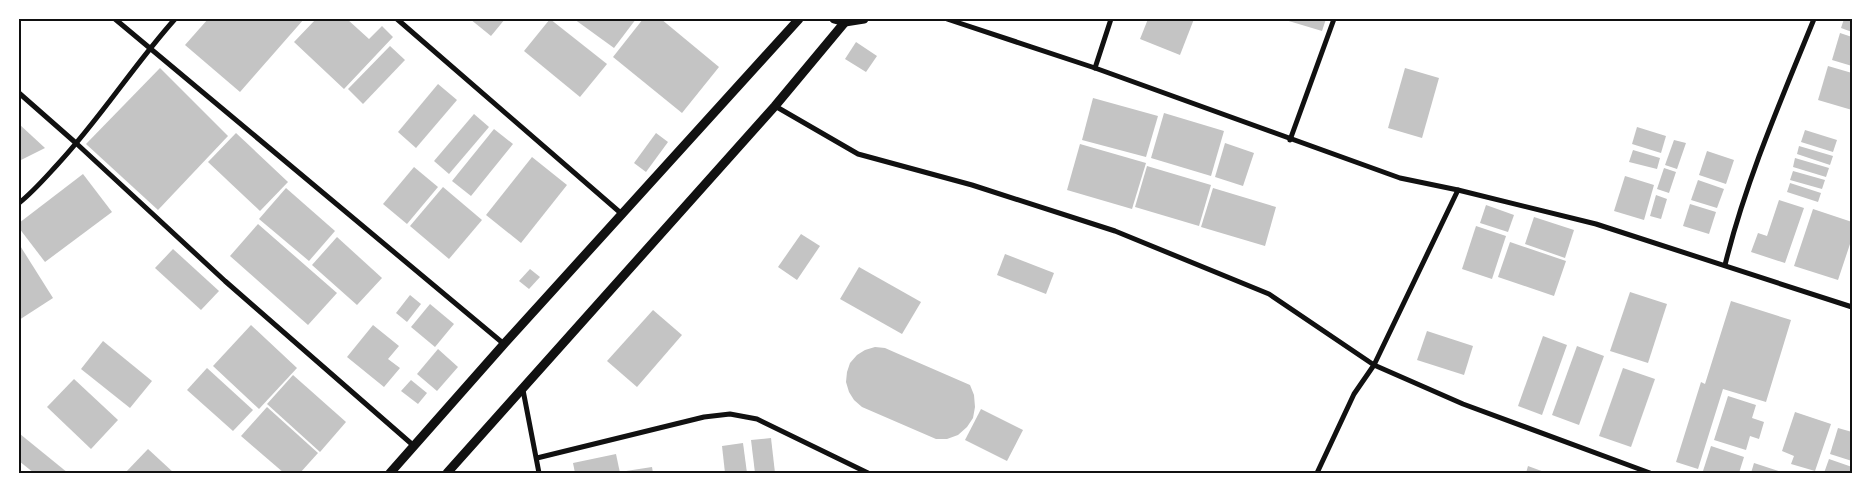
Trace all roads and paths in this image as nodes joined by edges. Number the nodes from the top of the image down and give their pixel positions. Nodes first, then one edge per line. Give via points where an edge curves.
1 (115, 19) edge
2 (175, 19) edge
3 (397, 19) edge
4 (799, 19) edge
5 (834, 19) edge
6 (864, 19) edge
7 (947, 19) edge
8 (1110, 19) edge
9 (1334, 19) edge
10 (1814, 19) edge
11 (845, 22) junction
12 (150, 47) junction
13 (1095, 68) junction
14 (19, 94) edge
15 (774, 106) junction
16 (1290, 140) junction
17 (77, 144) junction
18 (1458, 190) junction
19 (19, 202) edge
20 (623, 214) junction
21 (1725, 265) junction
22 (1852, 307) edge
23 (504, 344) junction
24 (1374, 365) junction
25 (523, 390) junction
26 (414, 446) junction
27 (537, 458) junction
28 (390, 473) edge
29 (448, 473) edge
30 (539, 473) edge
31 (868, 473) edge
32 (1317, 473) edge
33 (1650, 473) edge

1 - 12 street
2 - 12 street
3 - 20 street
4 - 20 street
5 - 11 street
6 - 11 street
7 - 13 street
8 - 13 street
9 - 16 street
10 - 21 street via 1737,219
11 - 15 street
12 - 17 street
12 - 23 street
13 - 16 street
14 - 17 street
15 - 24 street via 858,154 1115,231 1269,294
15 - 25 street
16 - 18 street via 1400,178
17 - 19 street
17 - 26 street via 225,281
18 - 21 street via 1596,224
18 - 24 street
20 - 23 street
21 - 22 street
23 - 26 street
24 - 32 street via 1354,394
24 - 33 street via 1463,404
25 - 27 street
25 - 29 street
26 - 28 street
27 - 30 street
27 - 31 street via 704,417 730,414 757,420

